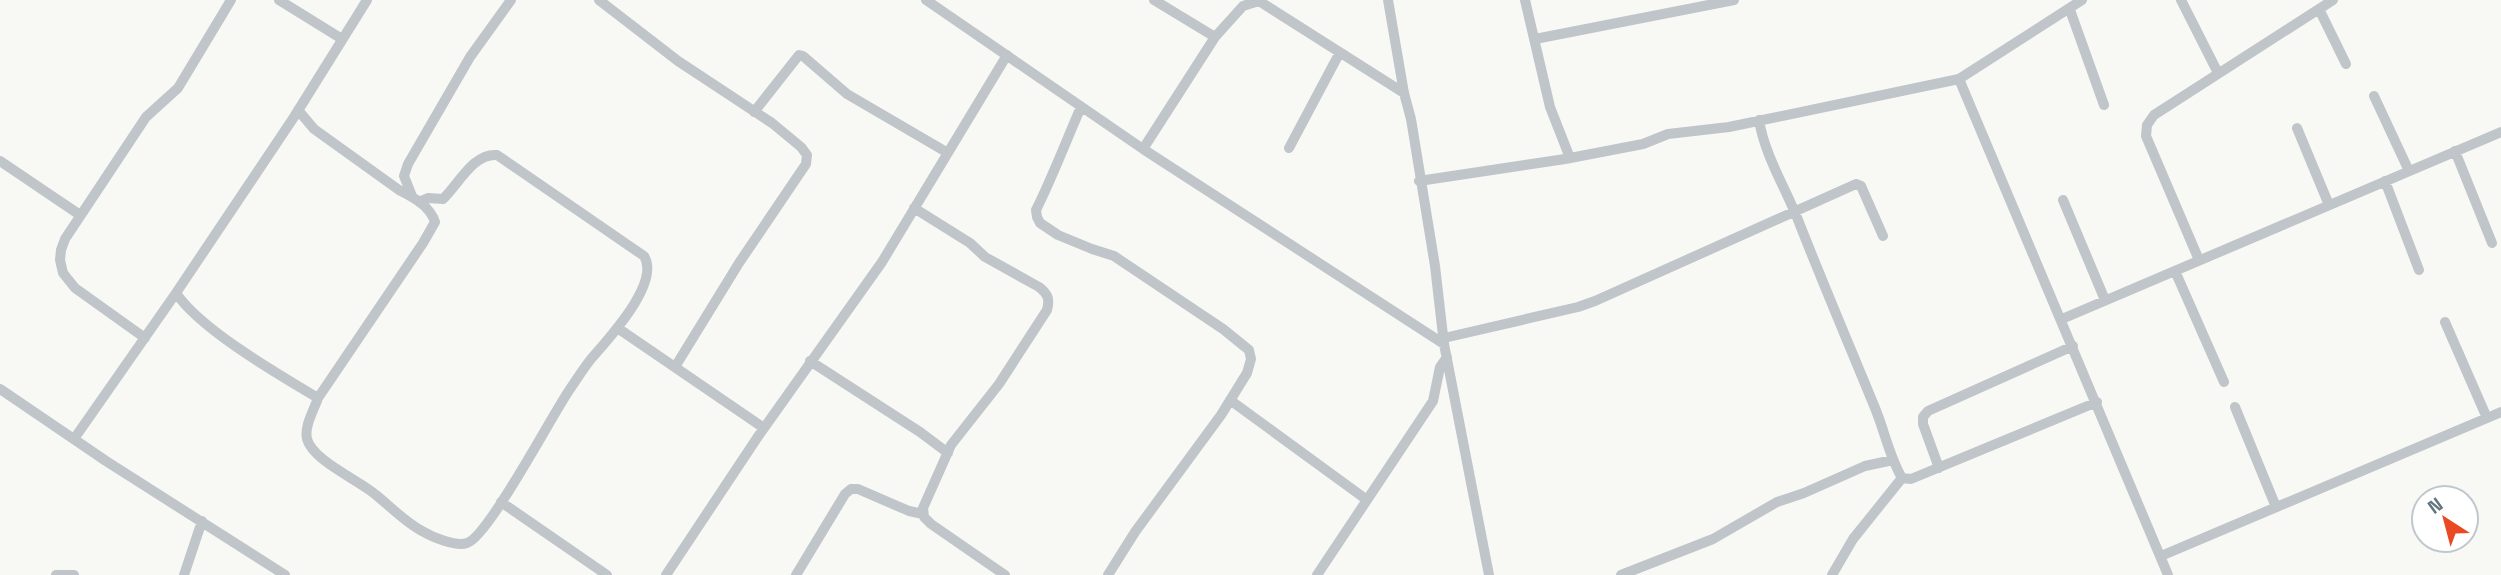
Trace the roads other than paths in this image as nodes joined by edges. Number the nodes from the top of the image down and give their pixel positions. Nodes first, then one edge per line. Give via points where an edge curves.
1 (231, 0) edge
2 (279, 0) edge
3 (367, 0) edge
4 (512, 0) edge
5 (599, 0) edge
6 (926, 0) edge
7 (1154, 0) edge
8 (1388, 0) edge
9 (1525, 0) edge
10 (1734, 0) edge
11 (2082, 0) edge
12 (2180, 0) edge
13 (2333, 0) edge
14 (1259, 1) edge
15 (2319, 9) junction
16 (2070, 10) junction
17 (1214, 37) junction
18 (342, 39) junction
19 (1535, 39) junction
20 (1339, 54) junction
21 (1007, 55) junction
22 (2346, 64) dead end
23 (2218, 73) junction
24 (1959, 79) junction
25 (1404, 93) junction
26 (2374, 96) dead end
27 (2104, 105) dead end
28 (1081, 107) junction
29 (298, 110) junction
30 (754, 111) junction
31 (1759, 120) junction
32 (2297, 128) dead end
33 (2501, 132) edge
34 (1289, 148) dead end
35 (1143, 149) junction
36 (2455, 151) junction
37 (947, 153) junction
38 (1570, 158) junction
39 (0, 161) edge
40 (2409, 170) junction
41 (1419, 181) junction
42 (2385, 181) junction
43 (415, 199) junction
44 (2063, 200) dead end
45 (2329, 205) junction
46 (914, 208) junction
47 (1795, 211) junction
48 (80, 215) junction
49 (1883, 236) dead end
50 (2492, 243) dead end
51 (2199, 260) junction
52 (2419, 270) dead end
53 (2175, 271) junction
54 (176, 293) junction
55 (2105, 300) junction
56 (2062, 319) junction
57 (2445, 321) dead end
58 (619, 329) junction
59 (145, 338) junction
60 (1444, 341) junction
61 (2073, 346) junction
62 (1447, 356) junction
63 (810, 361) junction
64 (675, 367) junction
65 (2224, 382) dead end
66 (0, 389) edge
67 (318, 398) junction
68 (1230, 400) junction
69 (2097, 402) junction
70 (2235, 407) dead end
71 (2501, 412) edge
72 (2487, 418) junction
73 (764, 428) junction
74 (74, 439) junction
75 (948, 453) junction
76 (1893, 460) junction
77 (1939, 468) junction
78 (1902, 478) junction
79 (1367, 500) junction
80 (501, 502) junction
81 (2276, 508) junction
82 (923, 514) junction
83 (202, 522) junction
84 (2161, 556) junction
85 (1488, 570) edge
86 (56, 575) edge
87 (74, 575) edge
88 (184, 575) edge
89 (285, 575) edge
90 (607, 575) edge
91 (666, 575) edge
92 (796, 575) edge
93 (1005, 575) edge
94 (1108, 575) edge
95 (1317, 575) edge
96 (1476, 575) edge
97 (1621, 575) edge
98 (1832, 575) edge
99 (2168, 575) edge

1 - 48 street via 178,88 146,117
2 - 18 street
3 - 18 street
4 - 43 street via 470,57 408,164 404,176
5 - 30 street via 678,61
6 - 21 street
7 - 17 street
8 - 25 street
9 - 19 street
10 - 19 street
11 - 16 street
12 - 23 street
13 - 15 street
14 - 17 street via 1243,6
14 - 20 street
15 - 22 street
15 - 23 street
16 - 24 street
16 - 27 street
17 - 35 street
18 - 29 street
19 - 38 street via 1550,107
20 - 25 street
20 - 34 street
21 - 28 street
21 - 37 street
23 - 51 street via 2154,114 2147,125 2146,136
24 - 31 street
24 - 56 street
25 - 41 street
26 - 40 street
28 - 35 street
28 - 68 street via 1036,210 1037,217 1071,241 1115,256 1248,350 1247,373
29 - 43 street via 314,130
29 - 54 street
30 - 37 street via 799,55 847,94
30 - 64 street via 801,147 806,164
31 - 38 street via 1668,134 1643,144
31 - 47 street
32 - 45 street
33 - 36 street
35 - 60 street
36 - 40 street
36 - 50 street
37 - 46 street
38 - 41 street
39 - 48 street
40 - 42 street
41 - 60 street
42 - 45 street
42 - 52 street
43 - 58 street via 443,198 482,157 497,156 510,163 644,256 648,271
43 - 67 street via 435,222
44 - 55 street
45 - 51 street
46 - 63 street via 868,283
46 - 75 street via 1039,287 1049,301 1006,375
47 - 49 street via 1856,184 1861,186
47 - 60 street via 1595,301
47 - 76 street
48 - 59 street via 61,250 63,273 75,288
51 - 53 street
53 - 55 street
53 - 65 street
54 - 59 street
54 - 67 street via 236,346
55 - 56 street
56 - 61 street
57 - 72 street
58 - 64 street
58 - 80 street via 556,408
59 - 74 street
60 - 62 street
61 - 69 street
61 - 77 street via 1928,411 1923,424
62 - 79 street via 1433,401
62 - 85 street
63 - 73 street
63 - 75 street
64 - 73 street
66 - 74 street
67 - 80 street via 307,432 313,449 421,531 467,543 475,539
68 - 79 street
68 - 94 street
69 - 77 street
69 - 84 street
70 - 81 street
71 - 72 street
72 - 81 street
73 - 91 street
74 - 83 street
75 - 82 street
76 - 78 street
76 - 97 street via 1866,466 1777,502 1713,539
77 - 78 street
78 - 98 street via 1853,539
79 - 95 street
80 - 90 street
81 - 84 street
82 - 92 street via 851,489
82 - 93 street
83 - 88 street
83 - 89 street
84 - 99 street
85 - 96 street
86 - 87 street

